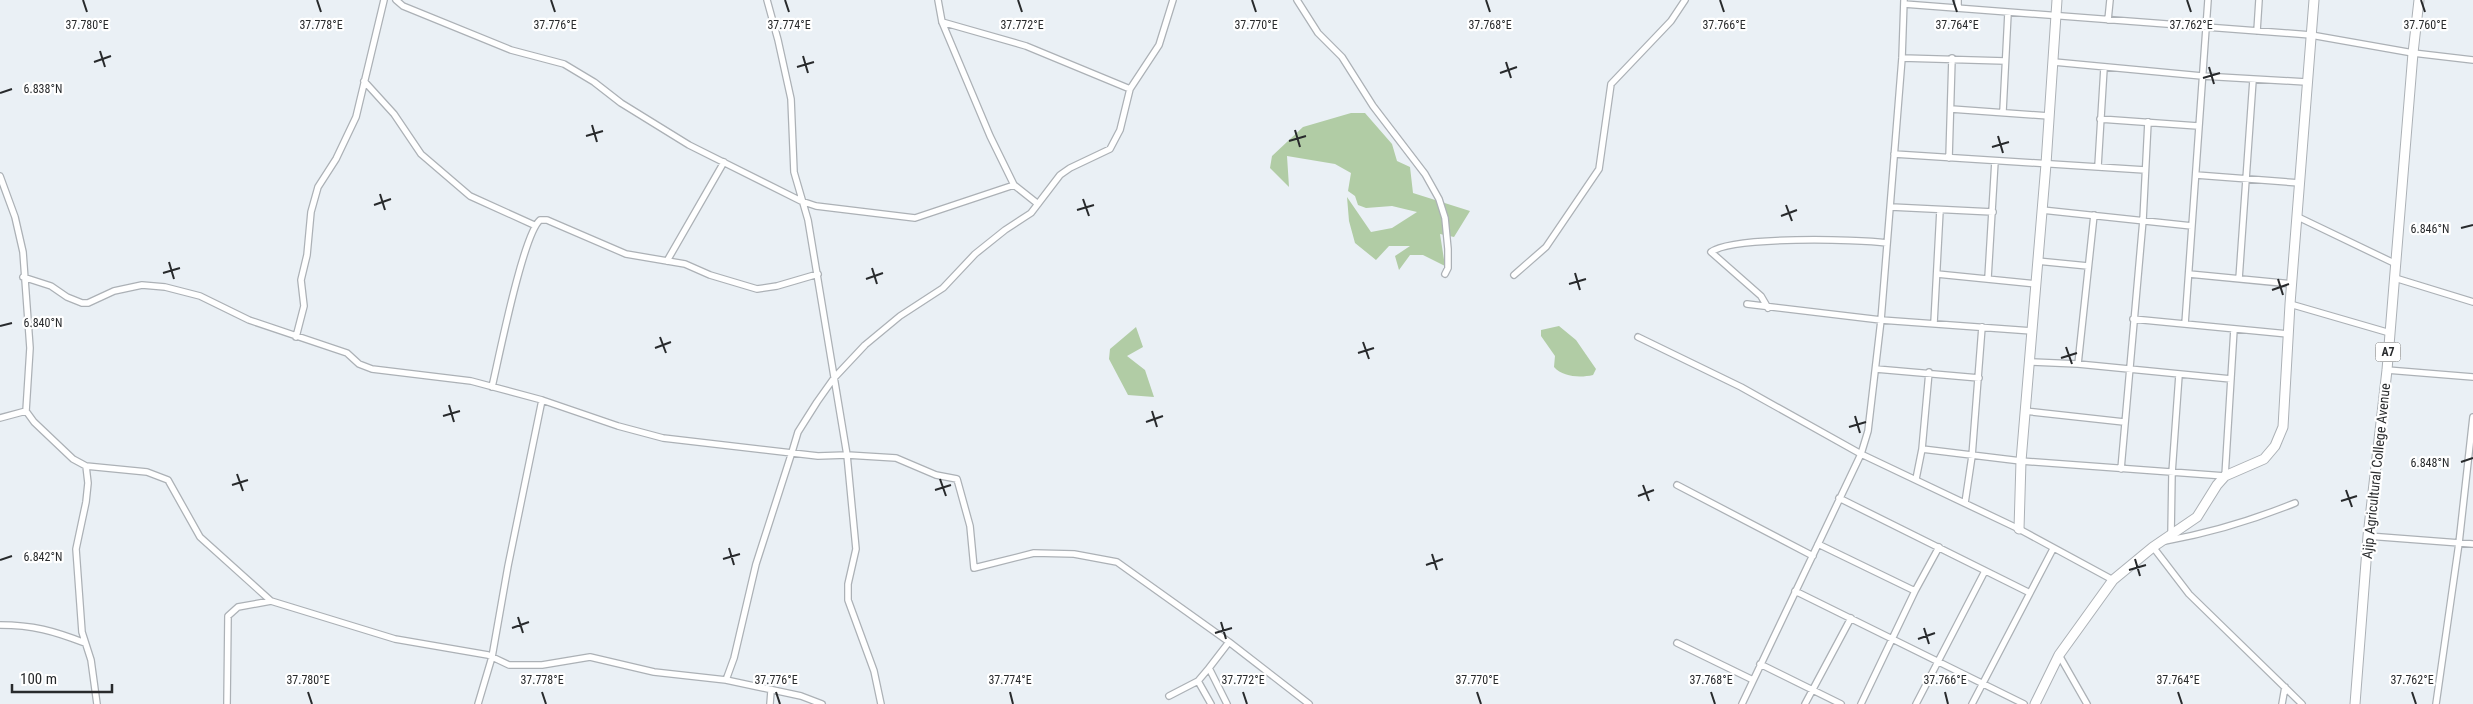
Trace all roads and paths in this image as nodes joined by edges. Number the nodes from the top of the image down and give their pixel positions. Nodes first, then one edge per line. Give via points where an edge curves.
1 (384, 0) edge
2 (396, 0) edge
3 (767, 0) edge
4 (938, 0) edge
5 (1173, 0) edge
6 (1297, 0) edge
7 (1686, 0) edge
8 (1958, 0) edge
9 (2057, 0) edge
10 (2110, 0) edge
11 (2208, 0) edge
12 (2259, 0) edge
13 (2314, 0) edge
14 (2419, 0) edge
15 (1904, 2) edge
16 (1958, 8) junction
17 (2008, 13) junction
18 (2056, 16) junction
19 (2108, 20) junction
20 (942, 22) junction
21 (2206, 27) junction
22 (2257, 31) junction
23 (2311, 35) junction
24 (2413, 53) junction
25 (1902, 58) junction
26 (1952, 58) junction
27 (2473, 60) edge
28 (2005, 61) junction
29 (2054, 62) junction
30 (2104, 68) junction
31 (2202, 76) junction
32 (2253, 80) junction
33 (364, 82) junction
34 (2306, 82) junction
35 (1130, 89) junction
36 (1951, 109) junction
37 (2004, 111) junction
38 (2049, 116) junction
39 (2100, 119) junction
40 (2148, 122) junction
41 (2198, 126) junction
42 (1894, 154) junction
43 (1949, 158) junction
44 (1995, 161) junction
45 (724, 162) junction
46 (2046, 164) junction
47 (2098, 166) junction
48 (2145, 170) junction
49 (2196, 175) junction
50 (0, 176) edge
51 (2245, 179) junction
52 (2300, 183) junction
53 (1014, 185) junction
54 (801, 201) junction
55 (1038, 204) junction
56 (1891, 207) junction
57 (1940, 210) junction
58 (2042, 210) junction
59 (1993, 212) junction
60 (2094, 215) junction
61 (2298, 217) junction
62 (2143, 220) junction
63 (534, 225) junction
64 (2192, 226) junction
65 (1887, 243) junction
66 (667, 261) junction
67 (2037, 261) junction
68 (2396, 264) junction
69 (2088, 266) junction
70 (818, 274) junction
71 (1445, 274) dead end
72 (1936, 274) junction
73 (2189, 274) junction
74 (1514, 275) dead end
75 (23, 277) junction
76 (1988, 278) junction
77 (2395, 278) junction
78 (2239, 279) junction
79 (2036, 284) junction
80 (2292, 284) junction
81 (2473, 302) edge
82 (1747, 304) dead end
83 (2290, 304) junction
84 (1768, 308) junction
85 (2133, 319) junction
86 (1881, 320) junction
87 (1934, 323) junction
88 (2185, 324) junction
89 (1982, 326) junction
90 (2234, 329) junction
91 (2032, 331) junction
92 (2390, 333) junction
93 (2288, 334) junction
94 (296, 337) junction
95 (1638, 337) dead end
96 (2030, 362) junction
97 (2078, 364) junction
98 (1876, 369) junction
99 (2130, 370) junction
100 (2387, 370) junction
101 (1929, 372) junction
102 (2179, 375) junction
103 (834, 378) junction
104 (1979, 378) junction
105 (2473, 378) edge
106 (2230, 379) junction
107 (492, 386) junction
108 (542, 400) junction
109 (26, 411) junction
110 (2024, 411) junction
111 (2473, 417) edge
112 (0, 418) edge
113 (2124, 422) junction
114 (1922, 449) junction
115 (792, 452) junction
116 (1861, 454) junction
117 (848, 455) junction
118 (1972, 456) junction
119 (2020, 461) junction
120 (86, 466) junction
121 (2121, 469) junction
122 (2172, 473) junction
123 (2225, 476) junction
124 (1916, 479) junction
125 (1676, 485) dead end
126 (1839, 498) junction
127 (1965, 503) junction
128 (2295, 504) dead end
129 (2019, 529) junction
130 (2171, 536) junction
131 (2368, 536) junction
132 (2162, 542) junction
133 (2459, 543) junction
134 (1818, 544) junction
135 (2473, 544) edge
136 (1940, 547) junction
137 (2153, 547) junction
138 (2053, 548) junction
139 (1813, 556) junction
140 (1985, 571) junction
141 (2112, 580) junction
142 (1796, 591) junction
143 (1915, 591) junction
144 (2030, 593) junction
145 (272, 601) junction
146 (1851, 618) junction
147 (0, 625) edge
148 (1892, 638) junction
149 (1229, 642) junction
150 (85, 643) junction
151 (1677, 643) dead end
152 (2059, 656) junction
153 (492, 657) junction
154 (1938, 663) junction
155 (1760, 664) junction
156 (1209, 668) junction
157 (726, 680) junction
158 (1753, 680) junction
159 (1198, 681) junction
160 (1983, 684) junction
161 (2285, 687) junction
162 (1813, 690) junction
163 (771, 691) junction
164 (1169, 696) dead end
165 (97, 704) edge
166 (227, 704) edge
167 (478, 704) edge
168 (770, 704) edge
169 (822, 704) edge
170 (881, 704) edge
171 (1212, 704) edge
172 (1228, 704) edge
173 (1309, 704) edge
174 (1742, 704) edge
175 (1805, 704) edge
176 (1841, 704) edge
177 (1861, 704) edge
178 (1916, 704) edge
179 (1972, 704) edge
180 (2024, 704) edge
181 (2035, 704) edge
182 (2087, 704) edge
183 (2282, 704) edge
184 (2302, 704) edge
185 (2355, 704) edge
186 (2436, 704) edge

1 - 33 street
2 - 45 street via 403,6 511,50 564,64 652,123
3 - 54 street via 791,98 794,172
4 - 20 street
5 - 35 street via 1156,51
6 - 71 street via 1318,33 1351,71 1373,106 1425,174 1439,199 1445,218 1448,249
7 - 74 street via 1671,21 1612,84 1599,169 1546,247
8 - 16 street
9 - 18 main road
10 - 19 street
11 - 21 street
12 - 22 street
13 - 23 main road
14 - 24 main road, Ajip Agricultural College Avenue / A7
15 - 16 street
15 - 25 street
16 - 17 street
17 - 18 street
17 - 28 street
18 - 19 street
18 - 29 main road
19 - 21 street
20 - 35 street via 1026,46
20 - 53 street
21 - 22 street
21 - 31 street
22 - 23 street
23 - 24 street
23 - 34 main road
24 - 27 street
24 - 68 main road, Ajip Agricultural College Avenue / A7
25 - 26 street
25 - 42 street
26 - 28 street
26 - 36 street
28 - 37 street
29 - 30 street
29 - 38 main road
30 - 31 street
30 - 39 street
31 - 32 street
31 - 41 street
32 - 34 street
32 - 51 street
33 - 63 street via 394,114 421,154 470,196
33 - 94 street via 356,117 318,187 311,212 301,280 304,306
34 - 52 main road
35 - 55 street via 1117,140 1110,149 1060,175
36 - 37 street
36 - 43 street
37 - 38 street
38 - 46 main road
39 - 40 street
39 - 47 street
40 - 41 street
40 - 48 street
41 - 49 street
42 - 43 street
42 - 56 street
43 - 44 street
44 - 46 street
44 - 59 street
45 - 54 street
45 - 66 street
46 - 47 street
46 - 58 main road
47 - 48 street
48 - 62 street
49 - 51 street
49 - 64 street
50 - 75 street via 23,252
51 - 52 street
51 - 78 street
52 - 61 main road
53 - 54 street via 915,218 816,206
53 - 55 street
54 - 70 street via 808,220
55 - 103 street via 1031,214 975,254 944,288 900,316 865,345
56 - 57 street
56 - 65 street
57 - 59 street
57 - 72 street
58 - 60 street
58 - 67 main road
59 - 76 street
60 - 62 street
60 - 69 street
61 - 68 street
61 - 80 main road
62 - 64 street
62 - 85 street
63 - 66 street via 540,220 547,220 626,254
63 - 107 street
64 - 73 street
65 - 84 street via 1814,240 1739,244 1717,247 1711,252 1761,296
65 - 86 street
66 - 70 street via 758,289
67 - 69 street
67 - 79 main road
68 - 77 main road, Ajip Agricultural College Avenue / A7
69 - 97 street
70 - 103 street
72 - 76 street
72 - 87 street
73 - 78 street
73 - 88 street
75 - 94 street via 51,286 82,304 114,291 142,285 165,287 200,296 249,320
75 - 109 street via 30,348
76 - 79 street
77 - 81 street
77 - 92 main road, Ajip Agricultural College Avenue / A7
78 - 80 street
79 - 91 main road
80 - 83 main road
82 - 84 street
83 - 92 street
83 - 93 main road
84 - 86 street
85 - 88 street
85 - 99 street
86 - 87 street
86 - 98 street
87 - 89 street
88 - 90 street
89 - 91 street
89 - 104 street
90 - 93 street
90 - 106 street
91 - 96 main road
92 - 100 main road, Ajip Agricultural College Avenue / A7
93 - 123 main road via 2283,427 2275,446 2264,459
94 - 107 street via 347,353 359,364 372,369
95 - 116 street via 1741,388
96 - 97 street
96 - 110 main road
97 - 99 street
98 - 101 street
98 - 116 street via 1868,431
99 - 102 street
99 - 113 street
100 - 105 street
100 - 131 main road, Ajip Agricultural College Avenue / A7
101 - 104 street
101 - 114 street
102 - 106 street
102 - 122 street
103 - 115 street via 798,432
103 - 117 street
104 - 118 street
106 - 123 street
107 - 108 street
108 - 115 street via 663,438
108 - 153 street
109 - 112 street
109 - 120 street via 73,459
110 - 113 street
110 - 119 main road
111 - 133 street
113 - 121 street
114 - 118 street
114 - 124 street
115 - 117 street via 818,456
115 - 157 street via 756,564
116 - 124 street
116 - 126 street
117 - 149 street via 896,458 957,480 970,526 974,568 1034,553 1074,554 1117,562
117 - 170 street via 856,549 848,600 874,670
118 - 119 street
118 - 127 street
119 - 121 street
119 - 129 main road
120 - 145 street via 147,472 168,480 200,537
120 - 150 street via 86,502 76,549
121 - 122 street
122 - 123 street
122 - 130 street
123 - 130 main road via 2197,518
124 - 127 street
125 - 139 street
126 - 134 street
126 - 136 street
127 - 129 street
128 - 132 street via 2198,535
129 - 138 street
130 - 132 main road
131 - 133 street
131 - 185 main road, Ajip Agricultural College Avenue / A7
132 - 137 main road
133 - 135 street
133 - 186 street
134 - 139 street
134 - 143 street
136 - 140 street
136 - 143 street
137 - 141 main road
137 - 161 street via 2189,594
138 - 141 street
138 - 144 street
139 - 142 street
140 - 144 street
140 - 154 street
141 - 152 main road
142 - 146 street
142 - 155 street
143 - 148 street
144 - 160 street
145 - 153 street via 394,639
145 - 166 street via 238,607 228,616
146 - 148 street
146 - 162 street
147 - 150 street via 28,625
148 - 154 street
148 - 177 street
149 - 156 street
149 - 173 street
150 - 165 street via 91,660
151 - 158 street
152 - 181 main road
152 - 182 street
153 - 157 street via 523,666 590,658 654,672
153 - 167 street
154 - 160 street
154 - 178 street
155 - 158 street
155 - 162 street
156 - 159 street
156 - 172 street
157 - 163 street
158 - 174 street
159 - 164 street
159 - 171 street
160 - 179 street
160 - 180 street
161 - 183 street
161 - 184 street
162 - 175 street
162 - 176 street
163 - 168 street
163 - 169 street via 801,696

